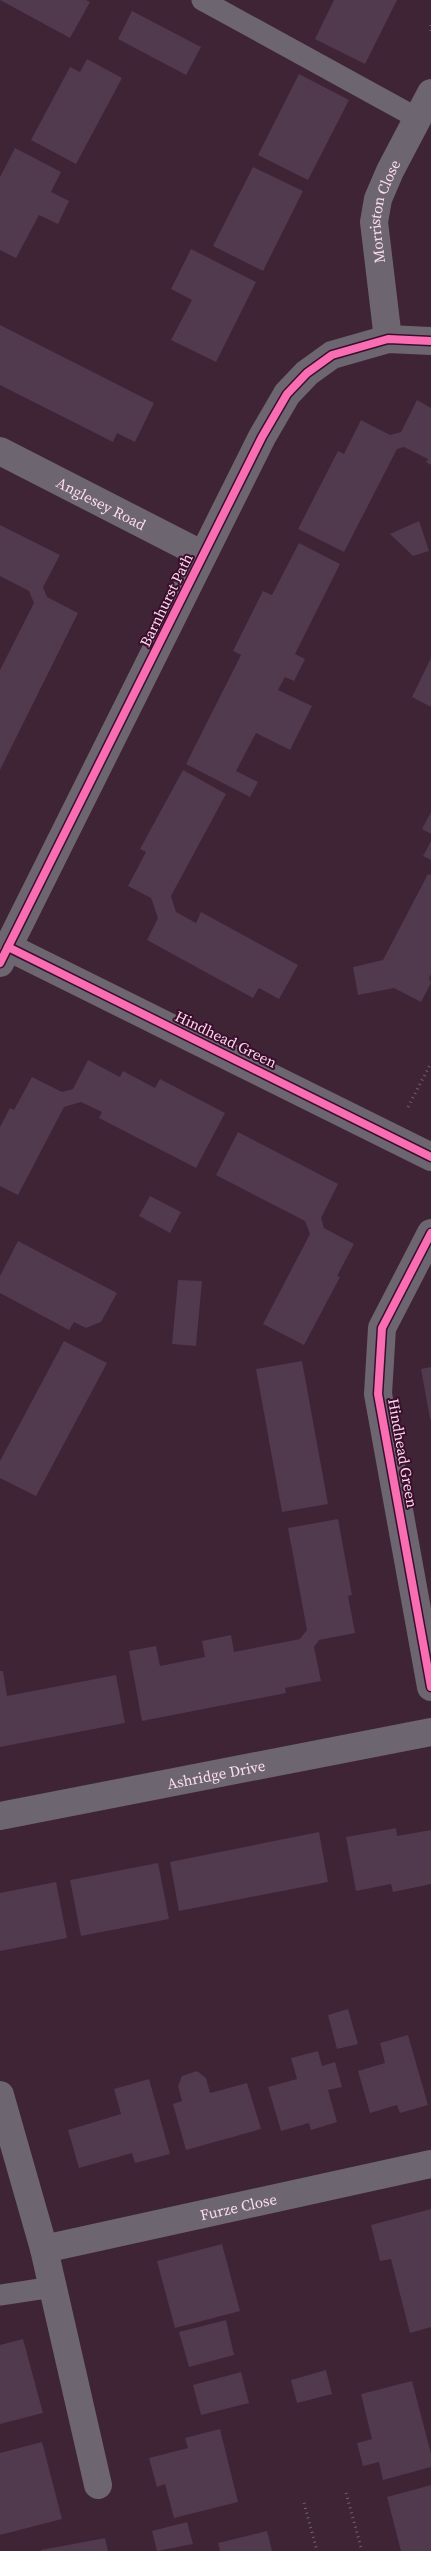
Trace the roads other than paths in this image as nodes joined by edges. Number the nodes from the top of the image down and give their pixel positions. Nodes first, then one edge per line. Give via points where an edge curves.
1 (202, 0) edge
2 (431, 93) edge
3 (417, 118) junction
4 (388, 340) junction
5 (431, 341) edge
6 (0, 451) edge
7 (203, 555) junction
8 (4, 955) edge
9 (431, 1157) edge
10 (431, 1233) edge
11 (431, 1687) edge
12 (431, 1732) edge
13 (0, 1816) edge
14 (0, 2095) edge
15 (431, 2164) edge
16 (44, 2249) junction
17 (53, 2287) junction
18 (0, 2295) edge
19 (98, 2485) dead end

1 - 3 lane
2 - 3 street, Morriston Close
3 - 4 street, Morriston Close via 378,199 374,222
4 - 5 street, Barnhurst Path
4 - 7 street, Barnhurst Path via 332,355 307,372 287,394
6 - 7 street, Anglesey Road
7 - 8 street, Barnhurst Path
8 - 9 street, Hindhead Green
10 - 11 street, Hindhead Green via 382,1328 378,1394
12 - 13 street, Ashridge Drive
14 - 16 street
15 - 16 street, Furze Close
16 - 17 street
17 - 18 lane
17 - 19 street

